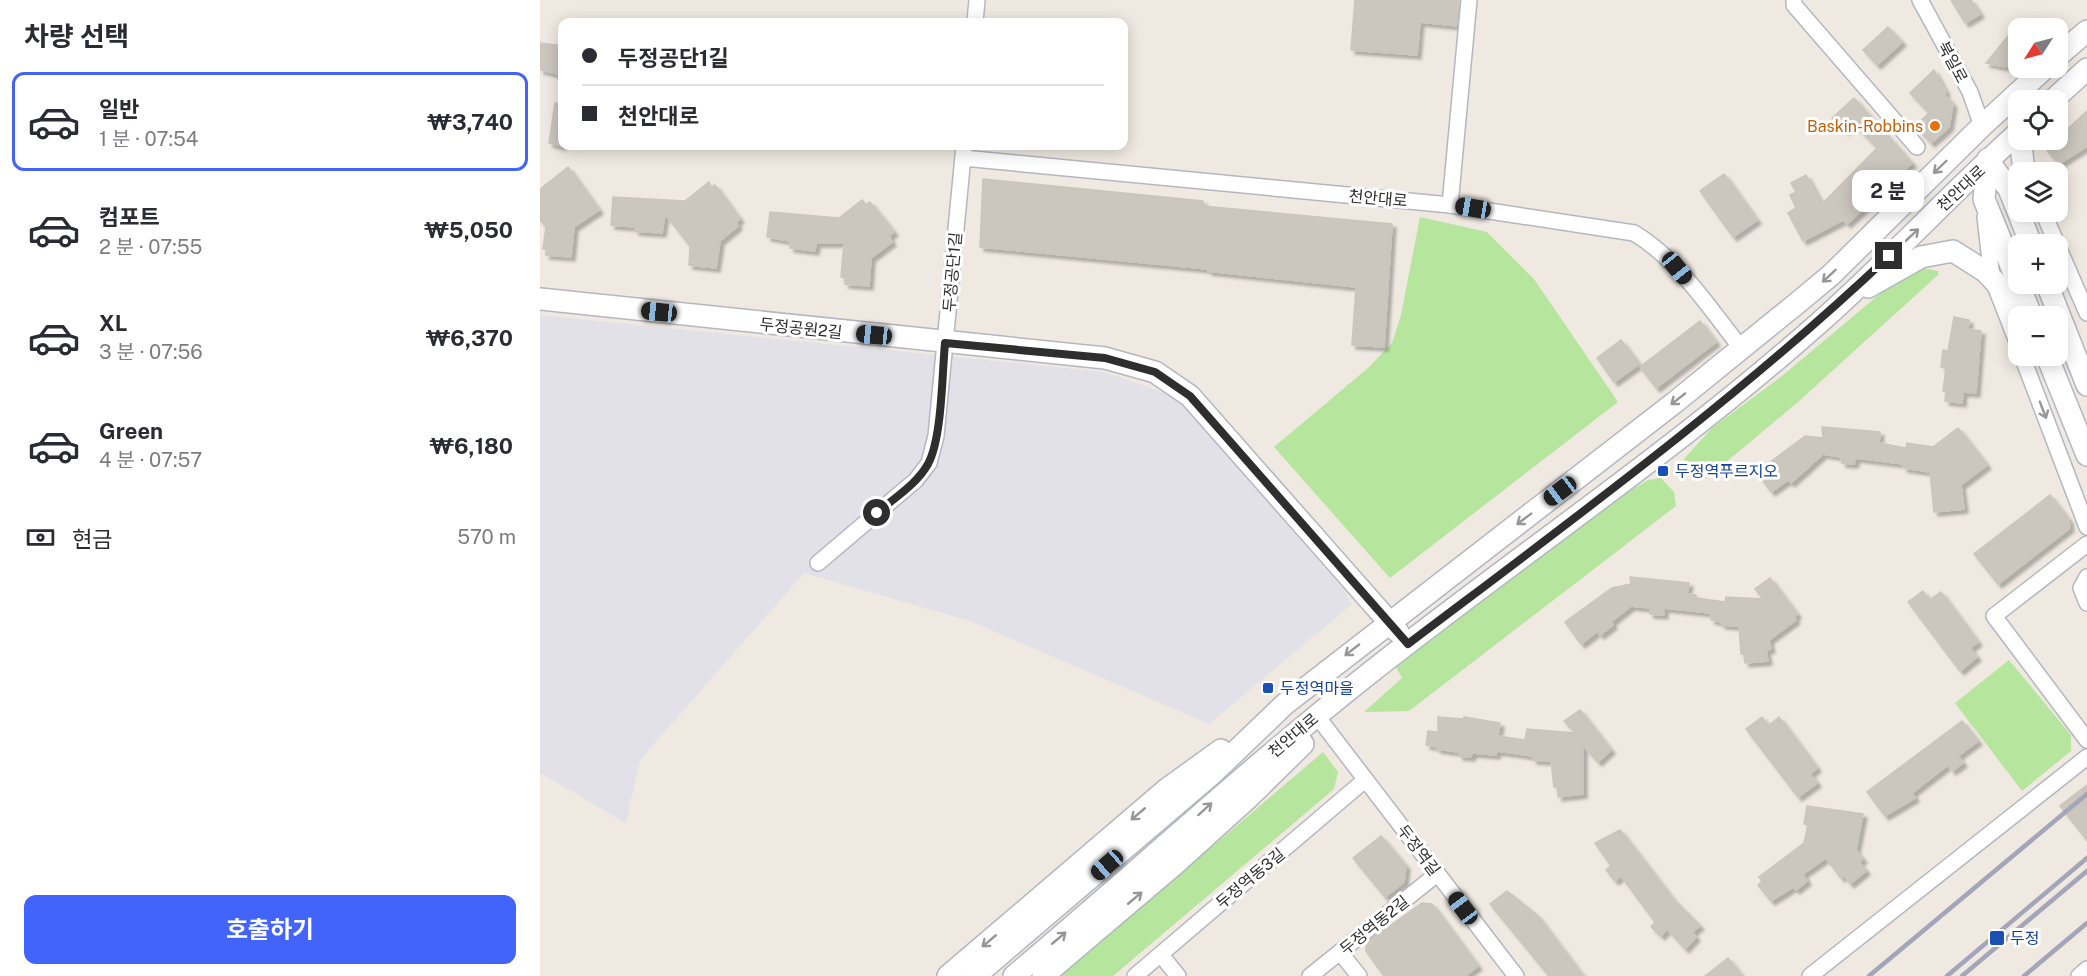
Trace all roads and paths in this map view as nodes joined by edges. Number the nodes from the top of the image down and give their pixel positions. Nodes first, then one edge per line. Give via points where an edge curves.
1 (977, 0) edge
2 (1469, 0) edge
3 (1794, 0) edge
4 (1920, 0) edge
5 (975, 18) edge
6 (2087, 31) edge
7 (2068, 47) edge
8 (2087, 69) edge
9 (2034, 78) edge
10 (2064, 90) edge
11 (1982, 126) junction
12 (2008, 143) edge
13 (1917, 147) dead end
14 (963, 152) edge
15 (1989, 162) junction
16 (1984, 199) junction
17 (1450, 205) junction
18 (2047, 222) edge
19 (2027, 234) edge
20 (1992, 278) junction
21 (2051, 294) edge
22 (540, 300) edge
23 (1839, 304) junction
24 (2019, 306) edge
25 (2025, 306) edge
26 (2087, 313) edge
27 (2008, 319) edge
28 (945, 343) junction
29 (1742, 349) junction
30 (2026, 366) edge
31 (2051, 366) edge
32 (2087, 385) edge
33 (2087, 455) edge
34 (2087, 527) edge
35 (2087, 544) edge
36 (818, 563) dead end
37 (2087, 577) edge
38 (2087, 603) edge
39 (1389, 622) junction
40 (1408, 644) junction
41 (1352, 687) junction
42 (1285, 704) junction
43 (1323, 724) junction
44 (2087, 740) edge
45 (2087, 757) edge
46 (1365, 780) junction
47 (1437, 874) junction
48 (1340, 952) junction
49 (1161, 955) junction
50 (2087, 969) edge
51 (948, 976) edge
52 (975, 976) edge
53 (1014, 976) edge
54 (1042, 976) edge
55 (1135, 976) edge
56 (1178, 976) edge
57 (1310, 976) edge
58 (1359, 976) edge
59 (1516, 976) edge
60 (1810, 976) edge
61 (2079, 976) edge

1 - 5 street
2 - 17 street
3 - 13 street via 1794,5
4 - 11 street, 북일로 via 1970,92
6 - 7 main road
8 - 10 main road
9 - 11 main road, 천안대로
11 - 15 main road
11 -> 29 main road, 천안대로 via 1831,275
12 - 15 main road, 천안대로
14 - 17 street, 천안대로
14 - 28 street, 두정공단1길
15 - 16 main road
15 - 19 main road via 2009,189
23 -> 15 main road, 천안대로
16 - 20 street
16 - 25 main road
17 - 29 street, 천안대로 via 1634,233 1657,247 1677,268
18 - 26 street
20 - 23 main road via 1961,254 1943,252 1921,257
20 - 24 main road
20 - 27 street
21 - 32 main road
22 - 28 main road, 두정공원2길
23 - 40 main road, 천안대로 via 1723,402
28 - 36 street, 두정공단1길 via 936,436 929,463 916,480
28 - 39 main road, 두정공원2길 via 1105,358 1155,372 1190,396
29 -> 39 main road, 천안대로
30 -> 34 street
31 - 33 main road
35 - 44 street via 1994,616
37 - 38 street via 2081,588
39 - 40 main road, 두정공원2길
39 -> 42 main road, 천안대로
40 - 41 main road, 천안대로
41 - 43 main road
53 -> 41 main road, 천안대로
42 -> 51 main road via 1167,789
42 - 52 main road, 천안대로 via 1213,773
43 - 46 street, 두정역길
54 -> 43 main road via 1248,798
45 - 60 street
46 - 47 street, 두정역길
46 - 49 street, 두정역동3길
47 - 48 street, 두정역동2길
47 - 59 street, 두정역길
48 - 57 street, 두정역동2길
48 - 58 street
49 - 55 street, 두정역동3길
49 - 56 street
50 - 61 street

